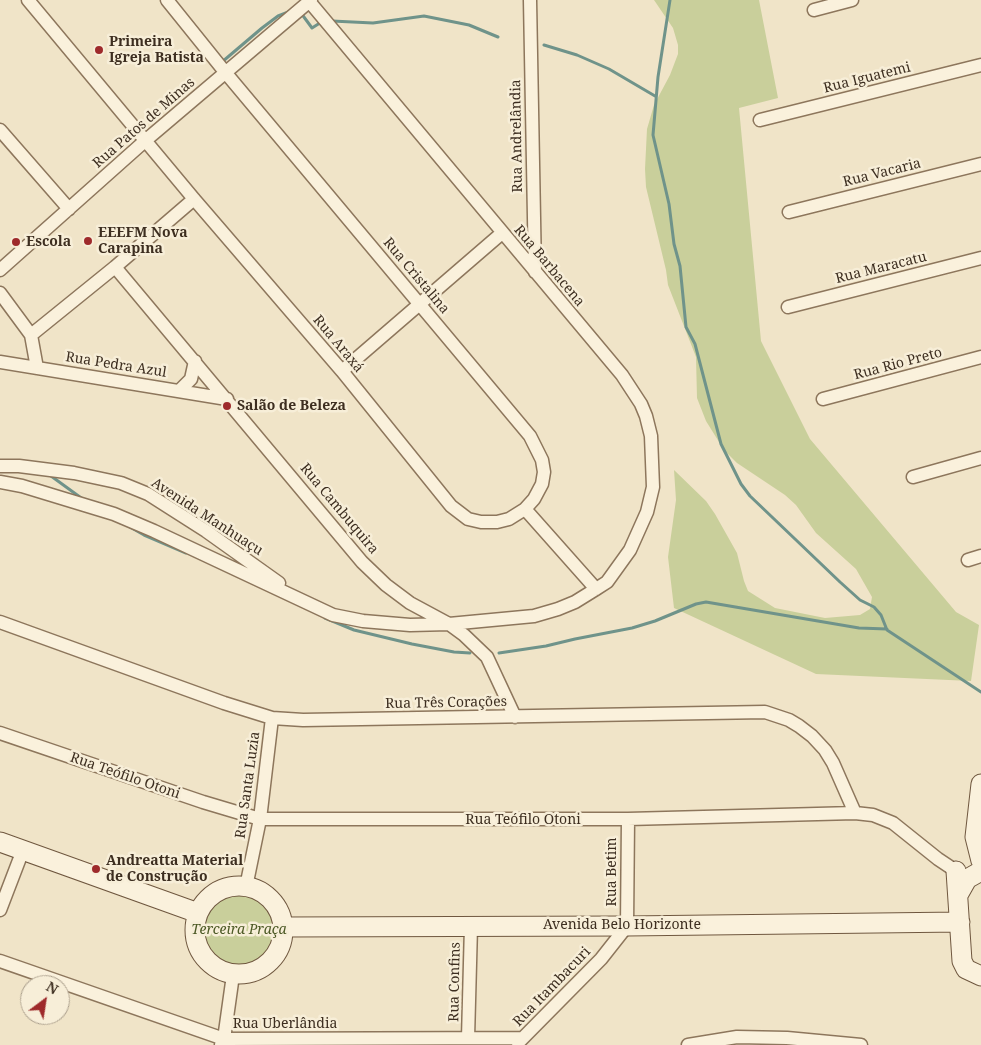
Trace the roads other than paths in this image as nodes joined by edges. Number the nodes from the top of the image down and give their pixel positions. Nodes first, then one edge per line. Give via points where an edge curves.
1 (28, 0) edge
2 (167, 0) edge
3 (309, 0) edge
4 (530, 0) edge
5 (852, 0) edge
6 (814, 10) dead end
7 (981, 65) edge
8 (225, 72) junction
9 (760, 120) dead end
10 (0, 130) edge
11 (146, 140) junction
12 (981, 164) edge
13 (194, 199) junction
14 (69, 209) junction
15 (790, 212) dead end
16 (502, 234) junction
17 (981, 258) edge
18 (115, 267) junction
19 (0, 270) edge
20 (535, 272) junction
21 (0, 293) edge
22 (419, 303) junction
23 (788, 307) dead end
24 (31, 335) junction
25 (981, 357) edge
26 (195, 361) junction
27 (0, 362) edge
28 (37, 368) junction
29 (342, 371) junction
30 (179, 391) junction
31 (227, 399) junction
32 (823, 399) dead end
33 (981, 458) edge
34 (0, 466) edge
35 (913, 477) dead end
36 (0, 482) edge
37 (525, 509) junction
38 (981, 556) edge
39 (968, 560) dead end
40 (601, 585) junction
41 (301, 599) junction
42 (0, 622) edge
43 (449, 624) junction
44 (515, 717) junction
45 (272, 718) junction
46 (0, 733) edge
47 (981, 784) edge
48 (856, 814) junction
49 (260, 819) junction
50 (628, 819) junction
51 (975, 837) junction
52 (0, 842) edge
53 (24, 850) junction
54 (981, 861) edge
55 (981, 870) edge
56 (956, 871) junction
57 (246, 887) junction
58 (958, 895) junction
59 (0, 910) edge
60 (198, 914) junction
61 (960, 922) junction
62 (471, 926) junction
63 (627, 926) junction
64 (283, 927) junction
65 (0, 961) edge
66 (233, 975) junction
67 (981, 976) edge
68 (468, 1038) junction
69 (222, 1042) edge
70 (520, 1042) edge
71 (688, 1045) edge
72 (862, 1045) edge

1 - 11 street, Rua Araxá
2 - 8 street, Rua Cristalina
3 - 8 street, Rua Patos de Minas
3 - 16 street, Rua Barbacena
4 - 20 street, Rua Andrelândia
5 - 6 street
7 - 9 street, Rua Iguatemi
8 - 11 street, Rua Patos de Minas
8 - 22 street, Rua Cristalina
10 - 14 street
11 - 13 street, Rua Araxá
11 - 14 street, Rua Patos de Minas
12 - 15 street, Rua Vacaria
13 - 18 street
13 - 29 street, Rua Araxá
14 - 19 street, Rua Patos de Minas
16 - 20 street, Rua Barbacena
16 - 22 street
17 - 23 street, Rua Maracatu
18 - 24 street
18 - 26 street, Rua Cambuquira
20 - 40 street, Rua Barbacena via 627,382 641,404 649,429 653,487 647,512 630,550
21 - 24 street
22 - 29 street
22 - 37 street, Rua Cristalina via 537,448 544,472 542,484
24 - 28 street
25 - 32 street, Rua Rio Preto
26 - 30 street via 191,379
26 - 31 street, Rua Cambuquira
27 - 28 street, Rua Pedra Azul
28 - 30 street, Rua Pedra Azul
29 - 37 street, Rua Araxá via 458,513 480,522 497,522 510,519
30 - 31 street, Rua Pedra Azul
31 - 43 street, Rua Cambuquira via 362,562 410,603
33 - 35 street
34 - 41 street, Avenida Manhuaçu via 88,475 121,482 206,531
36 - 41 street, Avenida Manhuaçu via 114,514
37 - 40 street
38 - 39 street
40 - 43 street via 558,610 534,616
41 - 43 street, Avenida Manhuaçu via 333,615 363,621
42 - 45 street, Rua Três Corações
43 - 44 street via 487,657
44 - 45 street, Rua Três Corações
44 - 48 street, Rua Três Corações via 765,712 777,715 799,726 825,750
45 - 49 street, Rua Santa Luzia
46 - 49 street, Rua Teófilo Otoni
47 - 51 street
48 - 50 street, Rua Teófilo Otoni
48 - 56 street, Rua Teófilo Otoni via 874,815 893,823
49 - 50 street, Rua Teófilo Otoni
49 - 57 street, Rua Santa Luzia
50 - 63 street, Rua Betim
51 - 54 street
51 - 56 street
52 - 53 street
53 - 59 street
53 - 60 street
55 - 56 street
55 - 58 street via 967,879
56 - 58 street
57 - 60 street via 236,886 217,892
57 - 64 street via 271,900 281,915
58 - 61 street
60 - 66 street via 196,932 200,950 217,968
61 - 63 street, Avenida Belo Horizonte
61 - 67 street via 963,965
62 - 63 street, Avenida Belo Horizonte
62 - 64 street, Avenida Belo Horizonte
62 - 68 street, Rua Confins
63 - 70 street, Rua Itambacuri via 615,944
64 - 66 street via 281,944 272,960 253,972
65 - 69 street, Rua Uberlândia
66 - 69 street
68 - 69 street, Rua Uberlândia
68 - 70 street, Rua Uberlândia
71 - 72 street via 737,1037

